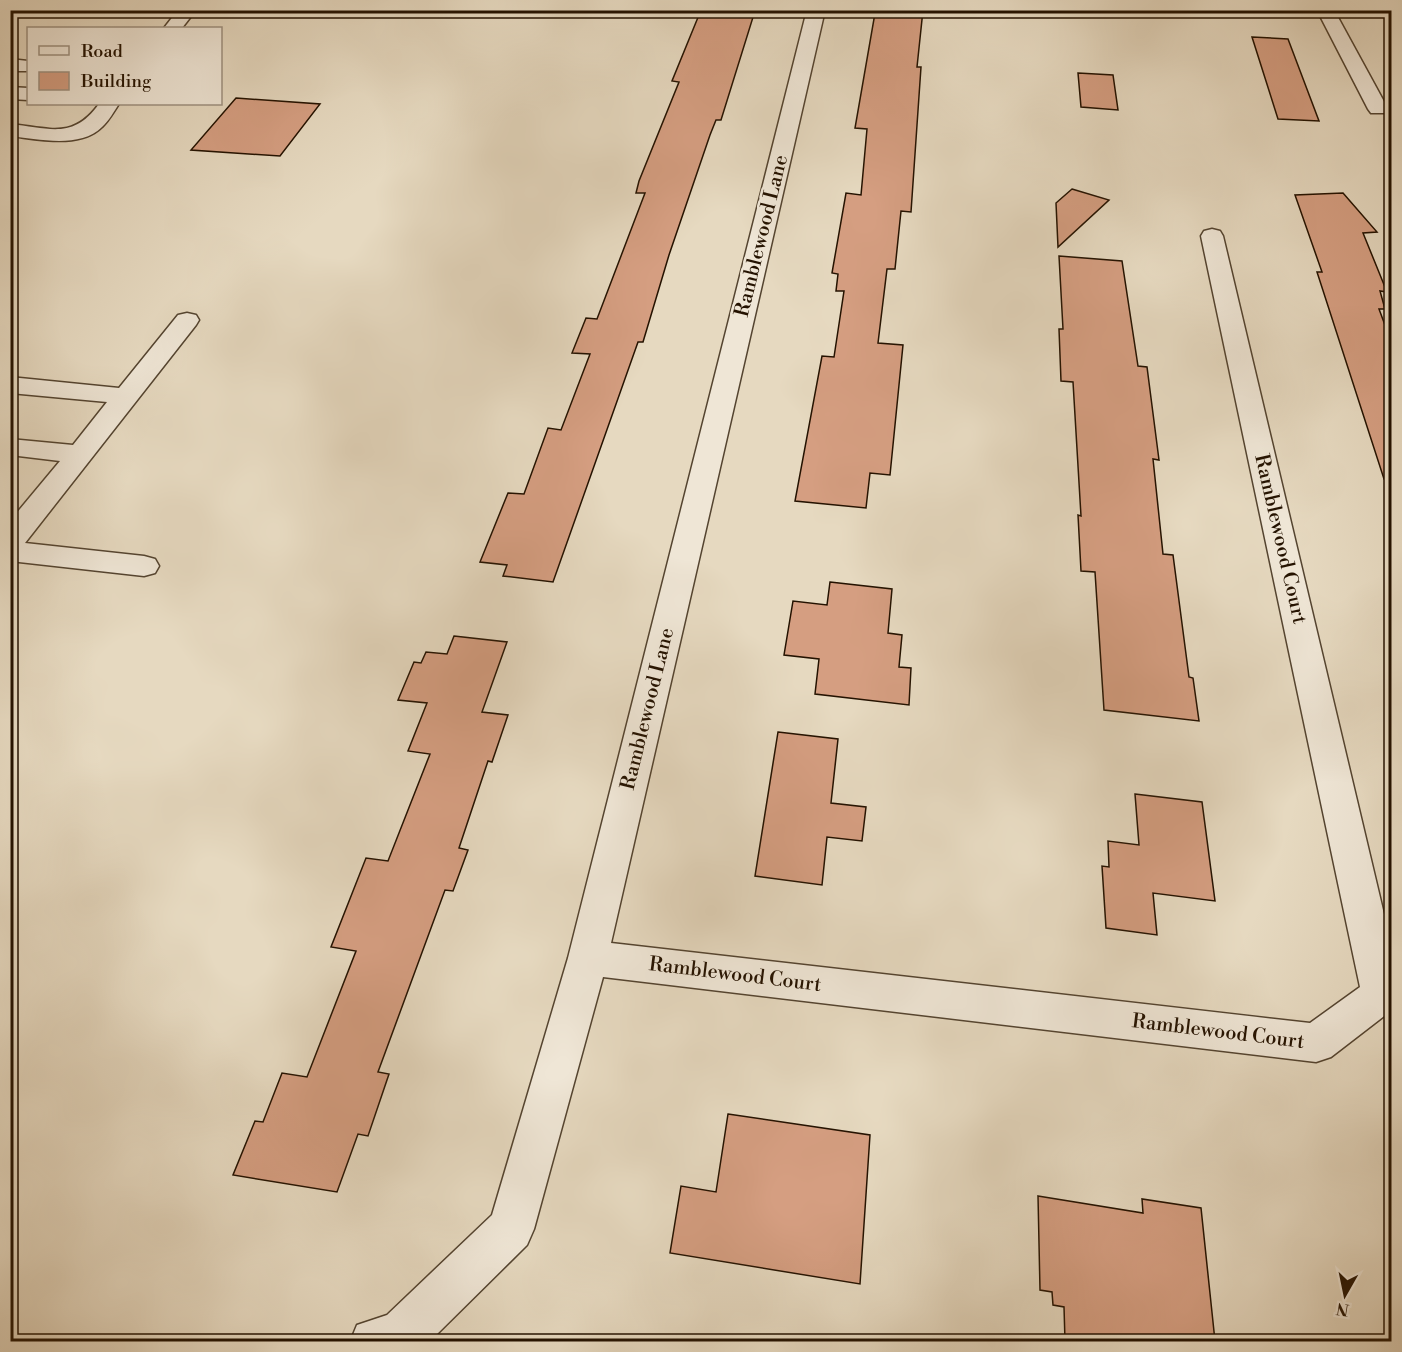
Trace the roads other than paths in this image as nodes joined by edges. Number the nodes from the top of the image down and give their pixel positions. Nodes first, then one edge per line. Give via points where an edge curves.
1 (188, 10) edge
2 (816, 10) edge
3 (1325, 10) edge
4 (174, 27) edge
5 (10, 65) edge
6 (27, 66) edge
7 (10, 93) edge
8 (27, 94) edge
9 (108, 105) edge
10 (1378, 109) dead end
11 (10, 130) edge
12 (1212, 236) dead end
13 (187, 320) dead end
14 (10, 385) edge
15 (125, 396) junction
16 (10, 447) edge
17 (79, 454) junction
18 (10, 542) edge
19 (10, 550) edge
20 (144, 566) dead end
21 (588, 958) junction
22 (375, 1341) edge

1 - 4 street
2 - 21 street, Ramblewood Lane
3 - 10 street
5 - 6 street
7 - 8 street
9 - 11 street via 94,124 84,130
12 - 21 street, Ramblewood Court via 1382,994 1317,1043
13 - 15 street
14 - 15 street
15 - 17 street
16 - 17 street
17 - 18 street
19 - 20 street
21 - 22 street, Ramblewood Lane via 511,1229 400,1336

